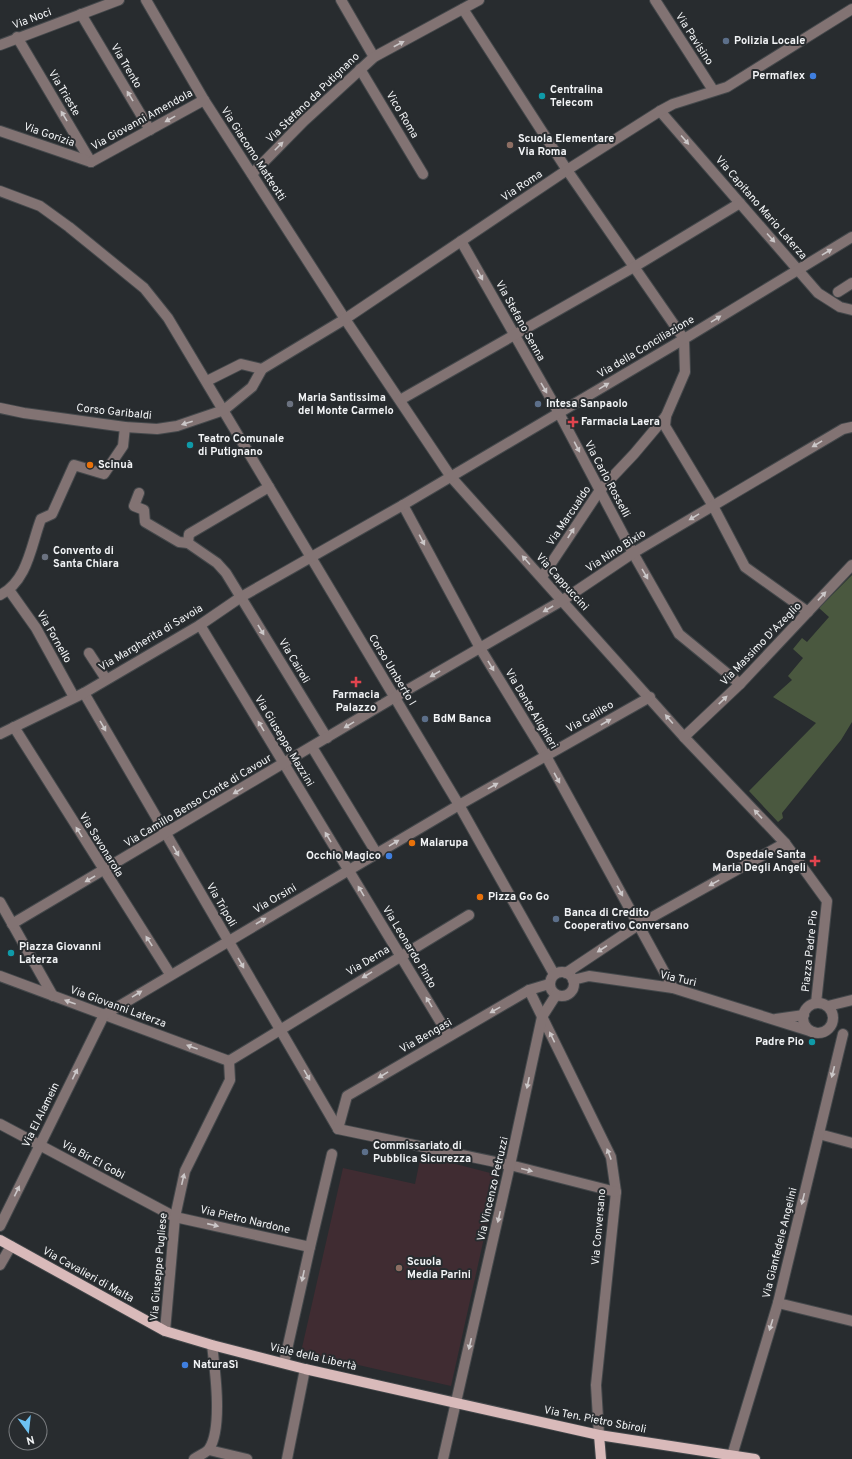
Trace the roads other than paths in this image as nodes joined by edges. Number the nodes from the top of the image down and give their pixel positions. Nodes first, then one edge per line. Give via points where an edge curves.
1 (119, 0) edge
2 (146, 0) edge
3 (341, 0) edge
4 (479, 0) edge
5 (655, 0) edge
6 (463, 9) junction
7 (852, 9) edge
8 (81, 14) junction
9 (17, 37) junction
10 (0, 45) edge
11 (374, 57) junction
12 (360, 69) junction
13 (713, 90) junction
14 (204, 100) junction
15 (660, 111) junction
16 (0, 130) edge
17 (150, 130) junction
18 (91, 162) junction
19 (567, 170) junction
20 (252, 174) junction
21 (423, 174) dead end
22 (0, 191) edge
23 (740, 203) junction
24 (852, 237) edge
25 (461, 240) junction
26 (634, 267) junction
27 (798, 269) junction
28 (852, 283) edge
29 (838, 292) dead end
30 (852, 310) edge
31 (345, 319) junction
32 (514, 335) junction
33 (684, 339) junction
34 (262, 370) junction
35 (207, 381) junction
36 (400, 400) junction
37 (0, 408) edge
38 (224, 410) junction
39 (559, 413) junction
40 (666, 416) junction
41 (125, 427) junction
42 (852, 427) edge
43 (452, 477) junction
44 (269, 487) junction
45 (600, 490) junction
46 (139, 493) dead end
47 (403, 505) junction
48 (713, 506) junction
49 (188, 542) junction
50 (633, 553) junction
51 (311, 557) junction
52 (852, 565) edge
53 (542, 577) junction
54 (10, 590) junction
55 (0, 596) edge
56 (241, 597) junction
57 (563, 600) junction
58 (808, 612) junction
59 (200, 625) junction
60 (480, 648) junction
61 (89, 653) dead end
62 (106, 679) junction
63 (740, 684) junction
64 (84, 693) junction
65 (650, 696) junction
66 (74, 697) junction
67 (395, 697) junction
68 (14, 727) junction
69 (0, 734) edge
70 (684, 737) junction
71 (327, 738) junction
72 (312, 747) junction
73 (546, 756) junction
74 (284, 764) junction
75 (459, 805) junction
76 (166, 834) junction
77 (784, 843) junction
78 (377, 854) junction
79 (348, 870) junction
80 (103, 871) junction
81 (0, 902) edge
82 (469, 915) dead end
83 (12, 924) junction
84 (638, 925) junction
85 (228, 940) junction
86 (400, 955) junction
87 (170, 974) junction
88 (554, 974) junction
89 (0, 976) edge
90 (570, 976) junction
91 (549, 984) junction
92 (673, 988) junction
93 (529, 990) junction
94 (556, 994) junction
95 (53, 996) junction
96 (852, 1000) edge
97 (816, 1003) junction
98 (828, 1006) junction
99 (804, 1014) junction
100 (104, 1015) junction
101 (542, 1017) junction
102 (774, 1020) junction
103 (280, 1028) junction
104 (827, 1030) junction
105 (813, 1032) junction
106 (450, 1036) junction
107 (847, 1036) edge
108 (229, 1061) junction
109 (0, 1124) edge
110 (338, 1129) junction
111 (818, 1134) junction
112 (852, 1143) edge
113 (40, 1145) junction
114 (332, 1154) dead end
115 (510, 1165) junction
116 (616, 1192) junction
117 (175, 1217) junction
118 (0, 1226) edge
119 (0, 1240) edge
120 (11, 1246) junction
121 (310, 1247) junction
122 (0, 1265) edge
123 (778, 1303) junction
124 (852, 1321) edge
125 (165, 1331) junction
126 (212, 1345) junction
127 (284, 1363) junction
128 (305, 1369) junction
129 (456, 1402) junction
130 (599, 1435) junction
131 (208, 1450) junction
132 (731, 1457) edge
133 (194, 1459) edge
134 (247, 1459) edge
135 (287, 1459) edge
136 (443, 1459) edge
137 (601, 1459) edge
138 (754, 1459) edge

1 - 8 street, Via Noci
2 - 14 street, Via Giacomo Matteotti
3 - 11 street
4 - 6 street, Via Stefano da Putignano
5 - 13 street, Via Pavisino
11 -> 6 street, Via Stefano da Putignano
6 - 19 street
7 - 13 street, Via Roma via 727,87
8 - 9 street, Via Noci
17 -> 8 street, Via Trento
9 - 10 street, Via Noci
18 -> 9 street, Via Trieste
11 - 12 street, Via Stefano da Putignano
20 -> 12 street, Via Stefano da Putignano
12 - 21 street, Vico Roma
13 - 15 street, Via Roma
14 -> 17 street, Via Giovanni Amendola
14 - 20 street, Via Giacomo Matteotti
15 - 19 street, Via Roma
15 -> 23 street, Via Capitano Mario Laterza
16 - 18 street, Via Gorizia
17 - 18 street, Via Giovanni Amendola
19 - 25 street, Via Roma
19 - 26 street
20 - 31 street, Via Giacomo Matteotti
22 - 35 street, Corso Umberto I via 40,206 144,288 168,318
23 - 26 street
23 -> 27 street, Via Capitano Mario Laterza
27 -> 24 street, Via della Conciliazione
25 - 31 street, Via Roma
25 -> 32 street, Via Stefano Senna
26 - 32 street
26 - 33 street
27 - 30 street, Via Capitano Mario Laterza via 818,293 840,307
33 -> 27 street, Via della Conciliazione
28 - 29 street
31 - 34 street, Via Roma
31 - 36 street, Via Cappuccini
32 - 36 street
32 -> 39 street, Via Stefano Senna
39 -> 33 street, Via della Conciliazione
33 - 40 street, Via Marcualdo via 685,372
34 - 35 street via 241,364
34 - 38 street, Via Roma via 252,387
35 - 38 street, Corso Umberto I
36 - 43 street, Via Cappuccini
37 - 41 street, Corso Garibaldi
38 -> 41 street, Corso Garibaldi via 176,426 156,429
38 - 44 street, Corso Umberto I
39 - 43 street, Via della Conciliazione
39 -> 45 street, Via Carlo Rosselli
40 - 45 street, Via Marcualdo
40 - 48 street via 665,426
41 - 54 street via 123,446 104,474 74,465 52,514 40,519 26,565
42 -> 48 street, Via Nino Bixio via 843,429
43 - 47 street, Via della Conciliazione
53 -> 43 street, Via Cappuccini
44 - 49 street via 189,534
44 - 51 street, Corso Umberto I
45 - 50 street, Via Carlo Rosselli
53 -> 45 street, Via Marcualdo
46 - 49 street via 134,506 144,510 145,522 179,542
47 - 51 street, Via Margherita di Savoia
47 -> 60 street, Via Dante Alighieri
48 -> 50 street, Via Nino Bixio
48 - 58 street via 745,567
49 - 56 street, Via Cairoli via 222,568
50 - 57 street, Via Nino Bixio
50 -> 63 street, Via Carlo Rosselli via 679,634
51 - 56 street, Via Margherita di Savoia
51 - 67 street, Corso Umberto I
58 -> 52 street, Via Massimo D'Azeglio
53 - 57 street, Via Cappuccini
54 - 55 street
54 - 66 street, Via Fornello via 35,626
56 - 59 street, Via Margherita di Savoia
56 -> 71 street, Via Cairoli
57 -> 60 street, Via Nino Bixio
57 - 65 street, Via Cappuccini
58 - 63 street, Via Massimo D'Azeglio
59 - 62 street, Via Margherita di Savoia
74 -> 59 street, Via Giuseppe Mazzini
60 -> 67 street, Via Nino Bixio
60 -> 73 street, Via Dante Alighieri
61 - 62 street
62 - 64 street, Via Margherita di Savoia
70 -> 63 street, Via Massimo D'Azeglio
64 - 66 street, Via Margherita di Savoia
64 -> 76 street, Via Tripoli
70 -> 65 street, Via Cappuccini
73 -> 65 street, Via Galileo
66 - 68 street, Via Margherita di Savoia
67 -> 71 street, Via Camillo Benso Conte di Cavour
67 - 75 street, Corso Umberto I
68 - 69 street, Via Margherita di Savoia
80 -> 68 street, Via Savonarola
77 -> 70 street, Via Cappuccini
71 - 72 street, Via Camillo Benso Conte di Cavour
72 - 74 street, Via Camillo Benso Conte di Cavour
72 - 78 street
75 -> 73 street, Via Galileo
73 -> 84 street, Via Dante Alighieri
74 -> 76 street, Via Camillo Benso Conte di Cavour
79 -> 74 street, Via Giuseppe Mazzini
78 -> 75 street, Via Orsini
75 - 88 street, Corso Umberto I
76 - 80 street, Via Camillo Benso Conte di Cavour
76 -> 85 street, Via Tripoli
77 -> 84 street
77 - 97 street, Piazza Padre Pio via 827,901
78 - 79 street, Via Orsini
85 -> 79 street, Via Orsini
86 -> 79 street, Via Leonardo Pinto
80 -> 83 street, Via Camillo Benso Conte di Cavour
87 -> 80 street, Via Savonarola
81 - 83 street
82 - 86 street, Via Derna
83 - 95 street
84 -> 90 street
84 - 92 street, Via Dante Alighieri
85 - 87 street, Via Orsini
85 -> 103 street, Via Tripoli
86 -> 103 street, Via Derna
106 -> 86 street, Via Leonardo Pinto
100 -> 87 street, Via Orsini
88 - 90 street via 558,972
88 - 91 street
89 - 95 street, Via Giovanni Laterza
90 - 92 street, Via Turi via 589,976
90 - 94 street via 573,988 568,994
91 - 93 street, Via Bengasi
91 - 94 street
92 - 102 street, Via Turi
93 - 101 street, Via Conversano
93 -> 106 street, Via Bengasi
94 - 101 street, Via Vincenzo Petruzzi
100 -> 95 street, Via Giovanni Laterza
96 - 98 street
97 - 98 street
97 - 99 street via 808,1007
98 - 104 street via 833,1018
99 - 102 street, Via Turi
99 - 105 street via 804,1023
108 -> 100 street, Via Giovanni Laterza
113 -> 100 street, Via El Alamein
101 -> 115 street, Via Vincenzo Petruzzi
116 -> 101 street, Via Conversano via 611,1157
102 - 105 street, Via Turi
103 - 108 street
103 -> 110 street, Via Tripoli
104 - 105 street
104 - 107 street
106 -> 110 street, Via Bengasi via 347,1096
107 -> 111 street, Via Gianfedele Angelini
117 -> 108 street, Via Giuseppe Pugliese via 185,1171 230,1080
109 - 113 street, Via Bir El Gobi
110 - 115 street
111 - 112 street
111 -> 123 street, Via Gianfedele Angelini
113 - 117 street, Via Bir El Gobi
118 -> 113 street, Via El Alamein
114 - 121 street
115 -> 116 street
115 -> 129 street, Via Vincenzo Petruzzi
116 - 130 street, Via Conversano via 596,1385
117 -> 121 street, Via Pietro Nardone
117 - 125 street, Via Giuseppe Pugliese
119 - 120 main road, Via Cavalieri di Malta
120 - 122 street
120 - 125 main road, Via Cavalieri di Malta
121 -> 127 street
123 - 124 street
123 -> 132 street, Via Gianfedele Angelini
125 - 126 main road, Viale della Libertà
126 - 127 main road, Viale della Libertà
126 - 131 street via 216,1376 216,1416 214,1438
127 - 128 main road, Viale della Libertà
128 - 129 main road, Viale della Libertà
128 - 135 street
129 - 130 main road, Via Ten. Pietro Sbiroli
129 - 136 street, Via Vincenzo Petruzzi
130 - 132 main road, Via Ten. Pietro Sbiroli
130 - 137 main road, Via Conversano
131 - 133 street
131 - 134 street
132 - 138 main road, Via Ten. Pietro Sbiroli

